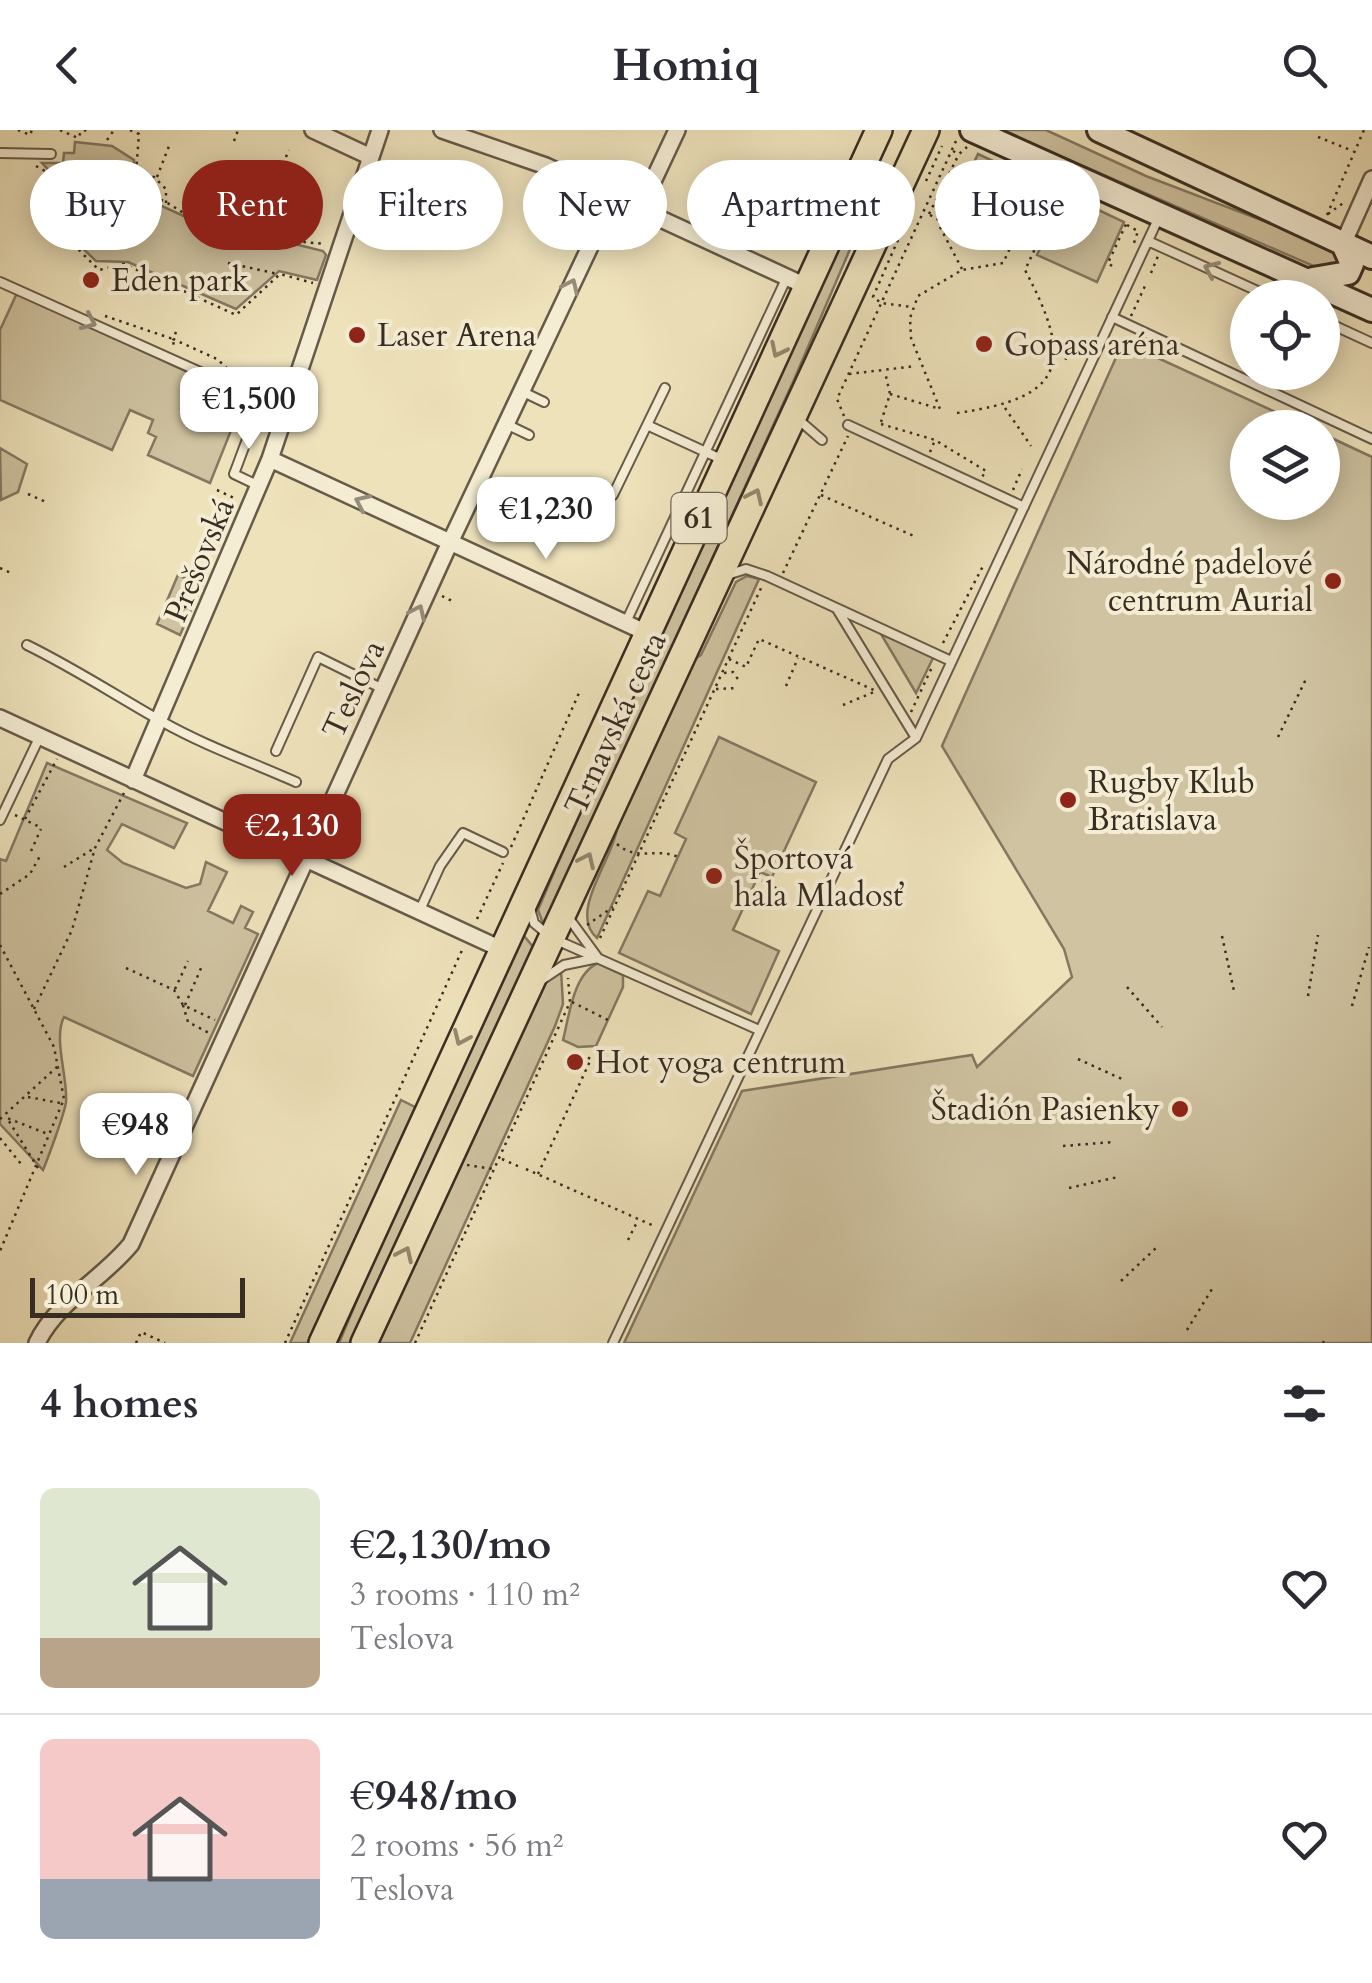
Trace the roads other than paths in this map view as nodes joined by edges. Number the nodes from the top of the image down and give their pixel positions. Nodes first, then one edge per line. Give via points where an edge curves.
1 (314, 130) edge
2 (380, 130) edge
3 (442, 130) edge
4 (677, 130) edge
5 (879, 130) edge
6 (1099, 130) edge
7 (934, 138) edge
8 (966, 138) edge
9 (0, 153) edge
10 (51, 154) dead end
11 (371, 157) junction
12 (523, 160) edge
13 (663, 160) edge
14 (1372, 179) edge
15 (1161, 214) junction
16 (667, 221) edge
17 (1148, 241) junction
18 (1344, 244) junction
19 (588, 250) edge
20 (1372, 256) edge
21 (1234, 280) edge
22 (1310, 280) joint
23 (0, 282) edge
24 (798, 282) junction
25 (1340, 295) edge
26 (1372, 310) edge
27 (1112, 317) junction
28 (1340, 328) edge
29 (1372, 343) edge
30 (665, 388) dead end
31 (521, 391) junction
32 (544, 402) dead end
33 (258, 410) dead end
34 (287, 411) junction
35 (792, 414) junction
36 (506, 424) junction
37 (647, 425) junction
38 (848, 425) road end
39 (529, 436) dead end
40 (1372, 438) edge
41 (822, 440) road end
42 (715, 457) junction
43 (270, 459) junction
44 (259, 486) junction
45 (613, 494) dead end
46 (1024, 507) junction
47 (450, 544) junction
48 (718, 578) junction
49 (836, 607) junction
50 (636, 628) junction
51 (26, 645) dead end
52 (951, 660) junction
53 (383, 688) junction
54 (0, 718) edge
55 (160, 720) junction
56 (40, 736) junction
57 (916, 738) junction
58 (276, 752) dead end
59 (296, 782) dead end
60 (129, 785) junction
61 (0, 820) edge
62 (502, 852) dead end
63 (305, 860) junction
64 (526, 896) junction
65 (565, 908) junction
66 (419, 912) junction
67 (552, 938) junction
68 (501, 949) junction
69 (598, 958) junction
70 (528, 990) junction
71 (759, 1030) junction
72 (41, 1336) edge
73 (29, 1343) edge
74 (322, 1343) edge
75 (364, 1343) edge
76 (613, 1343) edge

1 - 11 street
2 - 11 street, Prešovská
3 - 12 street
4 - 13 street
5 - 24 main road, Trnavská cesta / 61
6 - 18 main road
7 - 35 main road, Trnavská cesta / 61
8 - 15 main road
9 - 10 lane
11 - 34 street, Prešovská
14 - 18 street
15 - 17 lane
15 - 22 main road
16 - 24 street
21 -> 17 lane
17 - 27 lane
18 - 20 main road
18 - 22 main road via 1352,264 1348,272
31 -> 19 street, Teslova
23 -> 34 lane
24 -> 42 main road, Trnavská cesta / 61
25 - 26 main road
27 - 40 lane
27 - 46 lane
28 - 29 lane
30 - 37 lane
31 - 32 lane
31 - 36 street, Teslova
33 - 44 lane via 234,474
34 - 43 street, Prešovská
35 - 41 lane
48 -> 35 main road, Trnavská cesta / 61
36 - 39 lane
36 - 47 street, Teslova
37 - 42 lane
37 - 45 lane
38 - 46 lane
42 - 50 main road, Trnavská cesta / 61
43 - 44 street, Prešovská
47 -> 43 street
44 - 55 street, Prešovská
46 - 52 lane
47 - 50 street
53 -> 47 street, Teslova
48 - 49 lane via 746,570
65 -> 48 main road, Trnavská cesta / 61
49 - 52 lane
49 - 57 lane
50 - 64 main road, Trnavská cesta / 61
51 - 55 lane
52 - 57 lane
53 - 58 lane via 318,656
53 - 63 street, Teslova
54 - 56 street
55 - 59 lane
55 - 60 street, Prešovská
56 - 60 street
56 - 61 lane
57 - 71 lane via 888,759
60 - 63 street
62 - 66 lane via 462,834
63 - 66 street
63 - 72 street, Teslova via 131,1244
64 - 67 lane via 534,922
64 - 68 main road, Trnavská cesta / 61
65 - 67 main road, Trnavská cesta / 61
65 - 69 lane
66 - 68 street via 472,929
67 - 69 lane
67 - 70 main road, Trnavská cesta / 61
68 -> 74 main road, Trnavská cesta / 61
69 - 70 lane via 564,965
69 - 71 lane
75 -> 70 main road, Trnavská cesta / 61
71 - 76 lane
72 - 73 lane

